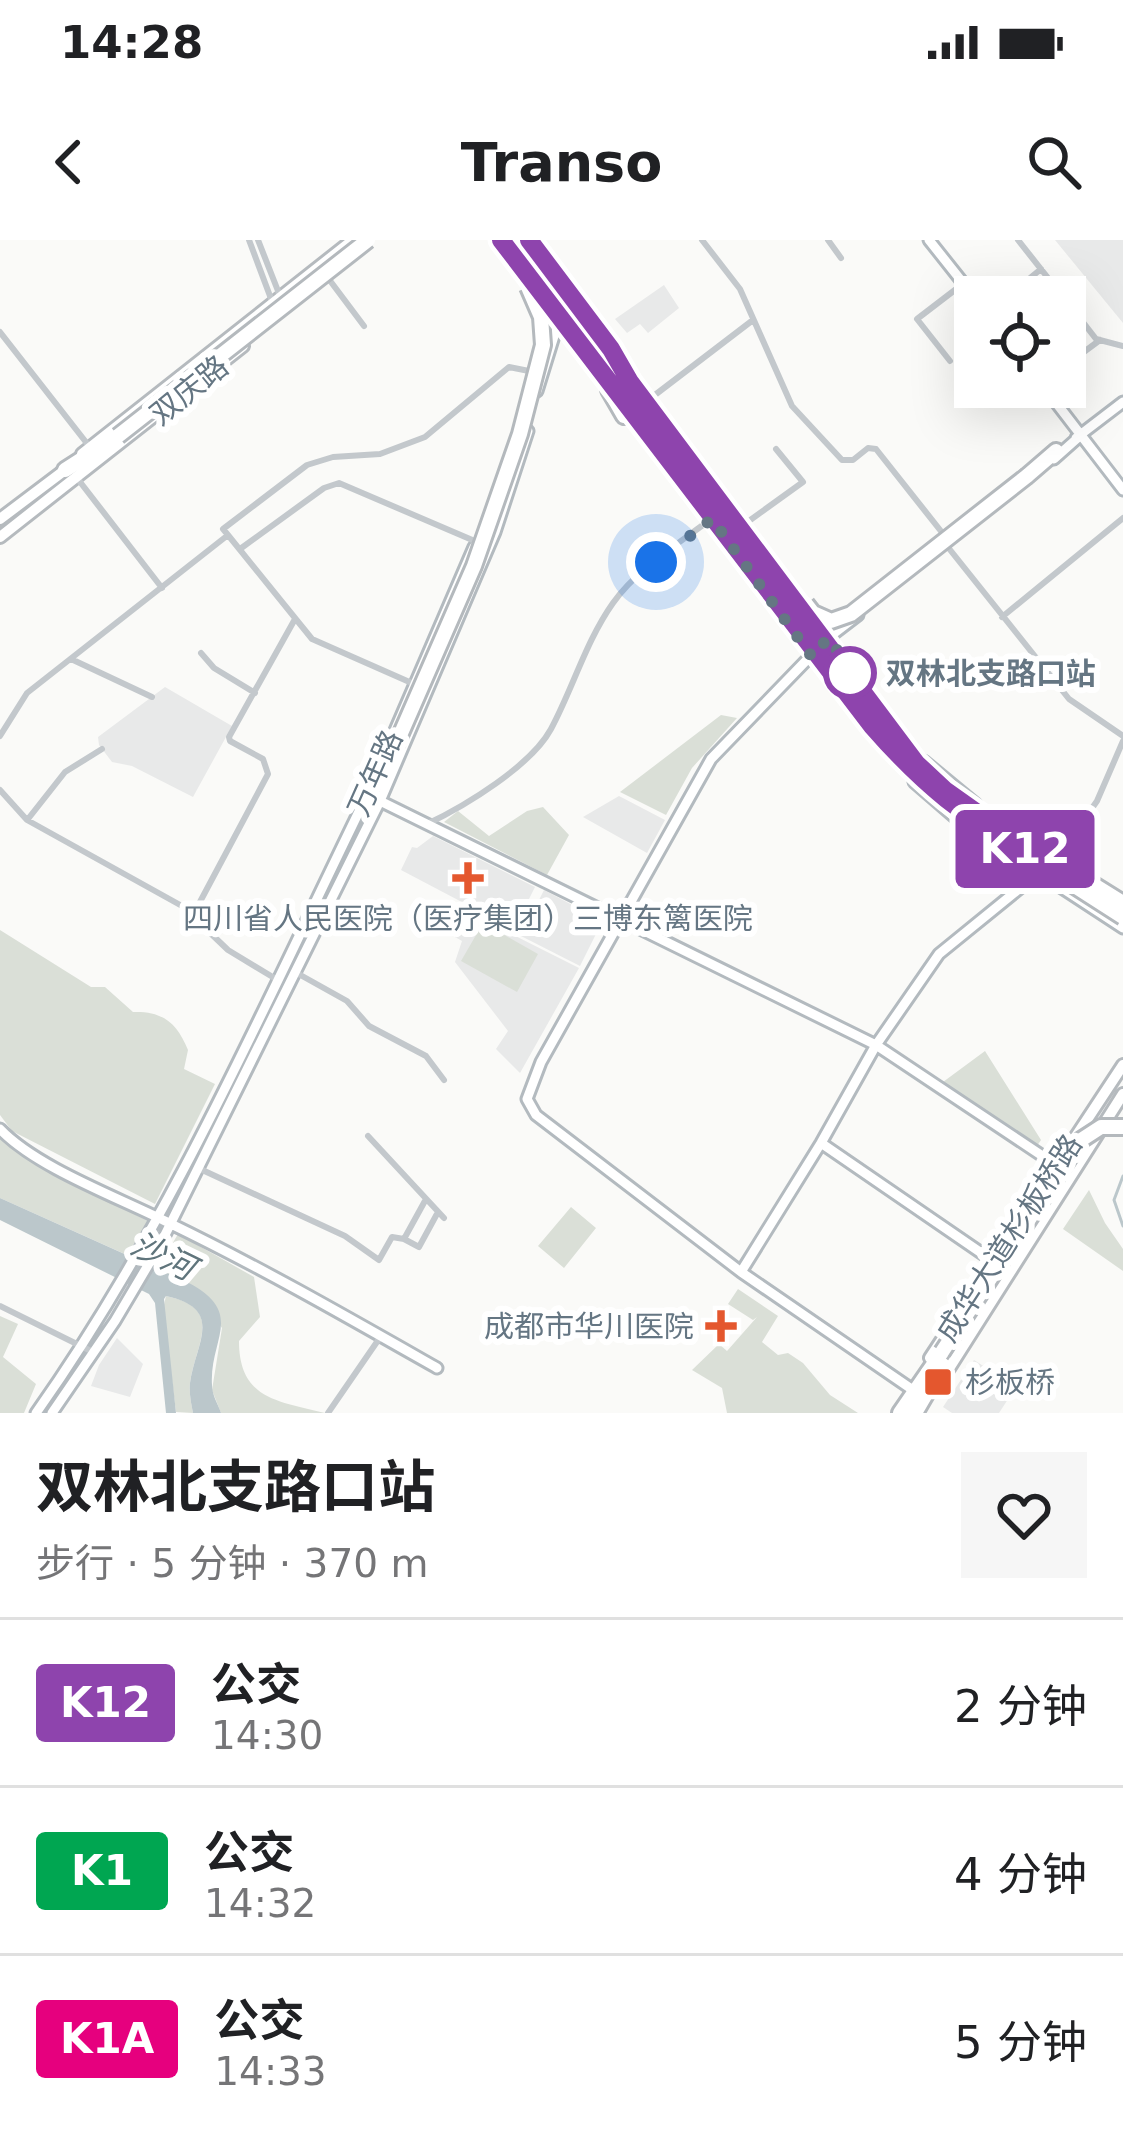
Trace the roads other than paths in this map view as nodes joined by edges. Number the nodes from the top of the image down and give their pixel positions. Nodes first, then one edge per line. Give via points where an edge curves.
1 (249, 240) edge
2 (258, 240) edge
3 (352, 240) edge
4 (372, 240) edge
5 (702, 240) edge
6 (828, 240) edge
7 (929, 240) edge
8 (1018, 240) edge
9 (513, 241) edge
10 (842, 258) dead end
11 (1041, 269) junction
12 (958, 276) edge
13 (1032, 276) edge
14 (1047, 276) edge
15 (328, 278) junction
16 (954, 291) edge
17 (568, 298) junction
18 (277, 300) junction
19 (285, 312) junction
20 (556, 316) junction
21 (753, 320) junction
22 (1086, 324) edge
23 (364, 326) dead end
24 (0, 332) edge
25 (1100, 340) junction
26 (1123, 346) edge
27 (1086, 350) edge
28 (950, 361) dead end
29 (530, 370) junction
30 (601, 375) junction
31 (647, 401) junction
32 (1123, 402) edge
33 (1060, 408) edge
34 (1081, 435) junction
35 (89, 446) junction
36 (776, 449) dead end
37 (1056, 451) junction
38 (71, 474) junction
39 (1123, 490) edge
40 (1123, 518) edge
41 (712, 519) junction
42 (0, 520) edge
43 (742, 526) junction
44 (228, 536) junction
45 (0, 537) edge
46 (945, 541) junction
47 (477, 542) junction
48 (239, 549) junction
49 (772, 569) junction
50 (462, 575) junction
51 (476, 581) junction
52 (162, 588) junction
53 (1002, 616) junction
54 (295, 619) junction
55 (824, 634) junction
56 (201, 653) dead end
57 (816, 658) junction
58 (71, 659) junction
59 (415, 684) junction
60 (255, 693) junction
61 (152, 697) dead end
62 (0, 736) edge
63 (1123, 739) edge
64 (102, 749) dead end
65 (0, 790) edge
66 (374, 795) junction
67 (27, 820) junction
68 (427, 824) junction
69 (1059, 856) junction
70 (1038, 874) junction
71 (1123, 899) edge
72 (193, 915) junction
73 (1123, 917) edge
74 (618, 920) junction
75 (1123, 928) edge
76 (295, 972) junction
77 (276, 979) junction
78 (875, 1045) junction
79 (1123, 1065) edge
80 (444, 1080) dead end
81 (1123, 1094) edge
82 (0, 1129) edge
83 (1123, 1131) edge
84 (368, 1136) dead end
85 (820, 1143) junction
86 (1057, 1165) junction
87 (197, 1168) junction
88 (426, 1199) junction
89 (159, 1218) junction
90 (170, 1223) junction
91 (404, 1239) junction
92 (993, 1261) junction
93 (741, 1272) junction
94 (0, 1306) edge
95 (381, 1336) junction
96 (88, 1349) junction
97 (945, 1354) junction
98 (437, 1368) dead end
99 (910, 1388) junction
100 (36, 1413) edge
101 (52, 1413) edge
102 (328, 1413) edge
103 (899, 1413) edge
104 (917, 1413) edge

1 - 18 street
2 - 18 street
3 - 18 main road, 双庆路
4 - 15 main road, 双庆路
4 - 38 highway, bridge
5 - 21 street
6 - 10 street
7 - 12 main road
8 - 11 street
9 - 17 main road
9 - 20 main road
9 - 49 highway, bridge via 611,349
9 - 57 highway, bridge
9 - 66 highway, bridge via 541,317 540,357 501,498
11 - 13 street
11 - 14 street
15 - 19 main road, 双庆路
15 - 23 street
16 - 28 street via 917,319
17 - 20 main road, 万年路
17 - 31 main road
18 - 19 street
18 - 35 main road, 双庆路
19 - 38 main road, 双庆路
20 - 29 main road, 万年路
20 - 30 main road
20 - 51 main road, 万年路 via 506,506
21 - 31 street
21 - 46 street via 803,421 842,460 876,449
22 - 25 street
24 - 35 street
25 - 26 street
25 - 27 street
29 - 44 street via 509,367 424,437 380,454 308,465 223,529
29 - 47 main road, 万年路
30 - 41 main road
30 - 57 highway, bridge
31 - 43 main road
32 - 34 main road
33 - 34 main road
34 - 37 main road
34 - 39 main road
34 - 46 main road
35 - 38 main road, 双庆路
36 - 43 street via 803,482
37 - 46 main road
37 - 49 highway, bridge via 841,619 813,613
38 - 42 main road, 双庆路
38 - 45 main road, 双庆路
38 - 52 street
40 - 53 street
41 - 57 main road
41 - 68 street via 609,608 549,734 509,772
43 - 55 main road
44 - 48 street
44 - 52 street
46 - 53 street
46 - 55 main road
47 - 48 street via 339,483
47 - 50 main road, 万年路
48 - 54 street
49 - 71 highway, bridge via 928,776
50 - 51 main road via 472,570
50 - 59 main road, 万年路
51 - 66 main road, 万年路
52 - 58 street
53 - 63 street via 1069,699
54 - 59 street via 312,639
54 - 60 street
55 - 57 main road
55 - 69 main road via 937,775
56 - 60 street
57 - 70 main road via 923,791
57 - 73 highway, bridge via 941,798
57 - 74 main road via 711,759
58 - 61 street
58 - 62 street via 27,693
59 - 66 main road, 万年路
60 - 72 street via 230,741 263,759 268,774
63 - 69 street via 1097,800
64 - 67 street via 65,772
65 - 67 street
66 - 68 main road
66 - 76 main road, 万年路
66 - 77 main road, 万年路
67 - 72 street
68 - 74 main road
69 - 70 main road
69 - 71 main road
70 - 75 main road
70 - 78 main road via 939,954
72 - 77 street via 228,950
74 - 78 main road
74 - 93 main road via 542,1062 530,1107
76 - 80 street via 425,1056
76 - 87 main road, 万年路
77 - 89 main road, 万年路
78 - 85 main road
78 - 86 main road
79 - 86 main road, 成华大道杉板桥路
81 - 104 main road, 成华大道杉板桥路
82 - 89 main road
83 - 97 highway, bridge via 1081,1152
84 - 88 street
85 - 92 main road
85 - 93 main road
86 - 92 main road, 成华大道杉板桥路
87 - 90 main road, 万年路
87 - 91 street via 345,1236 379,1260 392,1237
88 - 91 street
88 - 91 street via 441,1215 418,1247
89 - 90 main road
89 - 96 main road, 万年路
90 - 95 main road
90 - 96 main road, 万年路 via 122,1310
92 - 99 main road, 成华大道杉板桥路
93 - 99 main road
94 - 96 street
95 - 98 main road
95 - 102 street
96 - 100 main road
96 - 101 main road
97 - 103 highway
97 - 104 highway
99 - 103 main road, 成华大道杉板桥路

